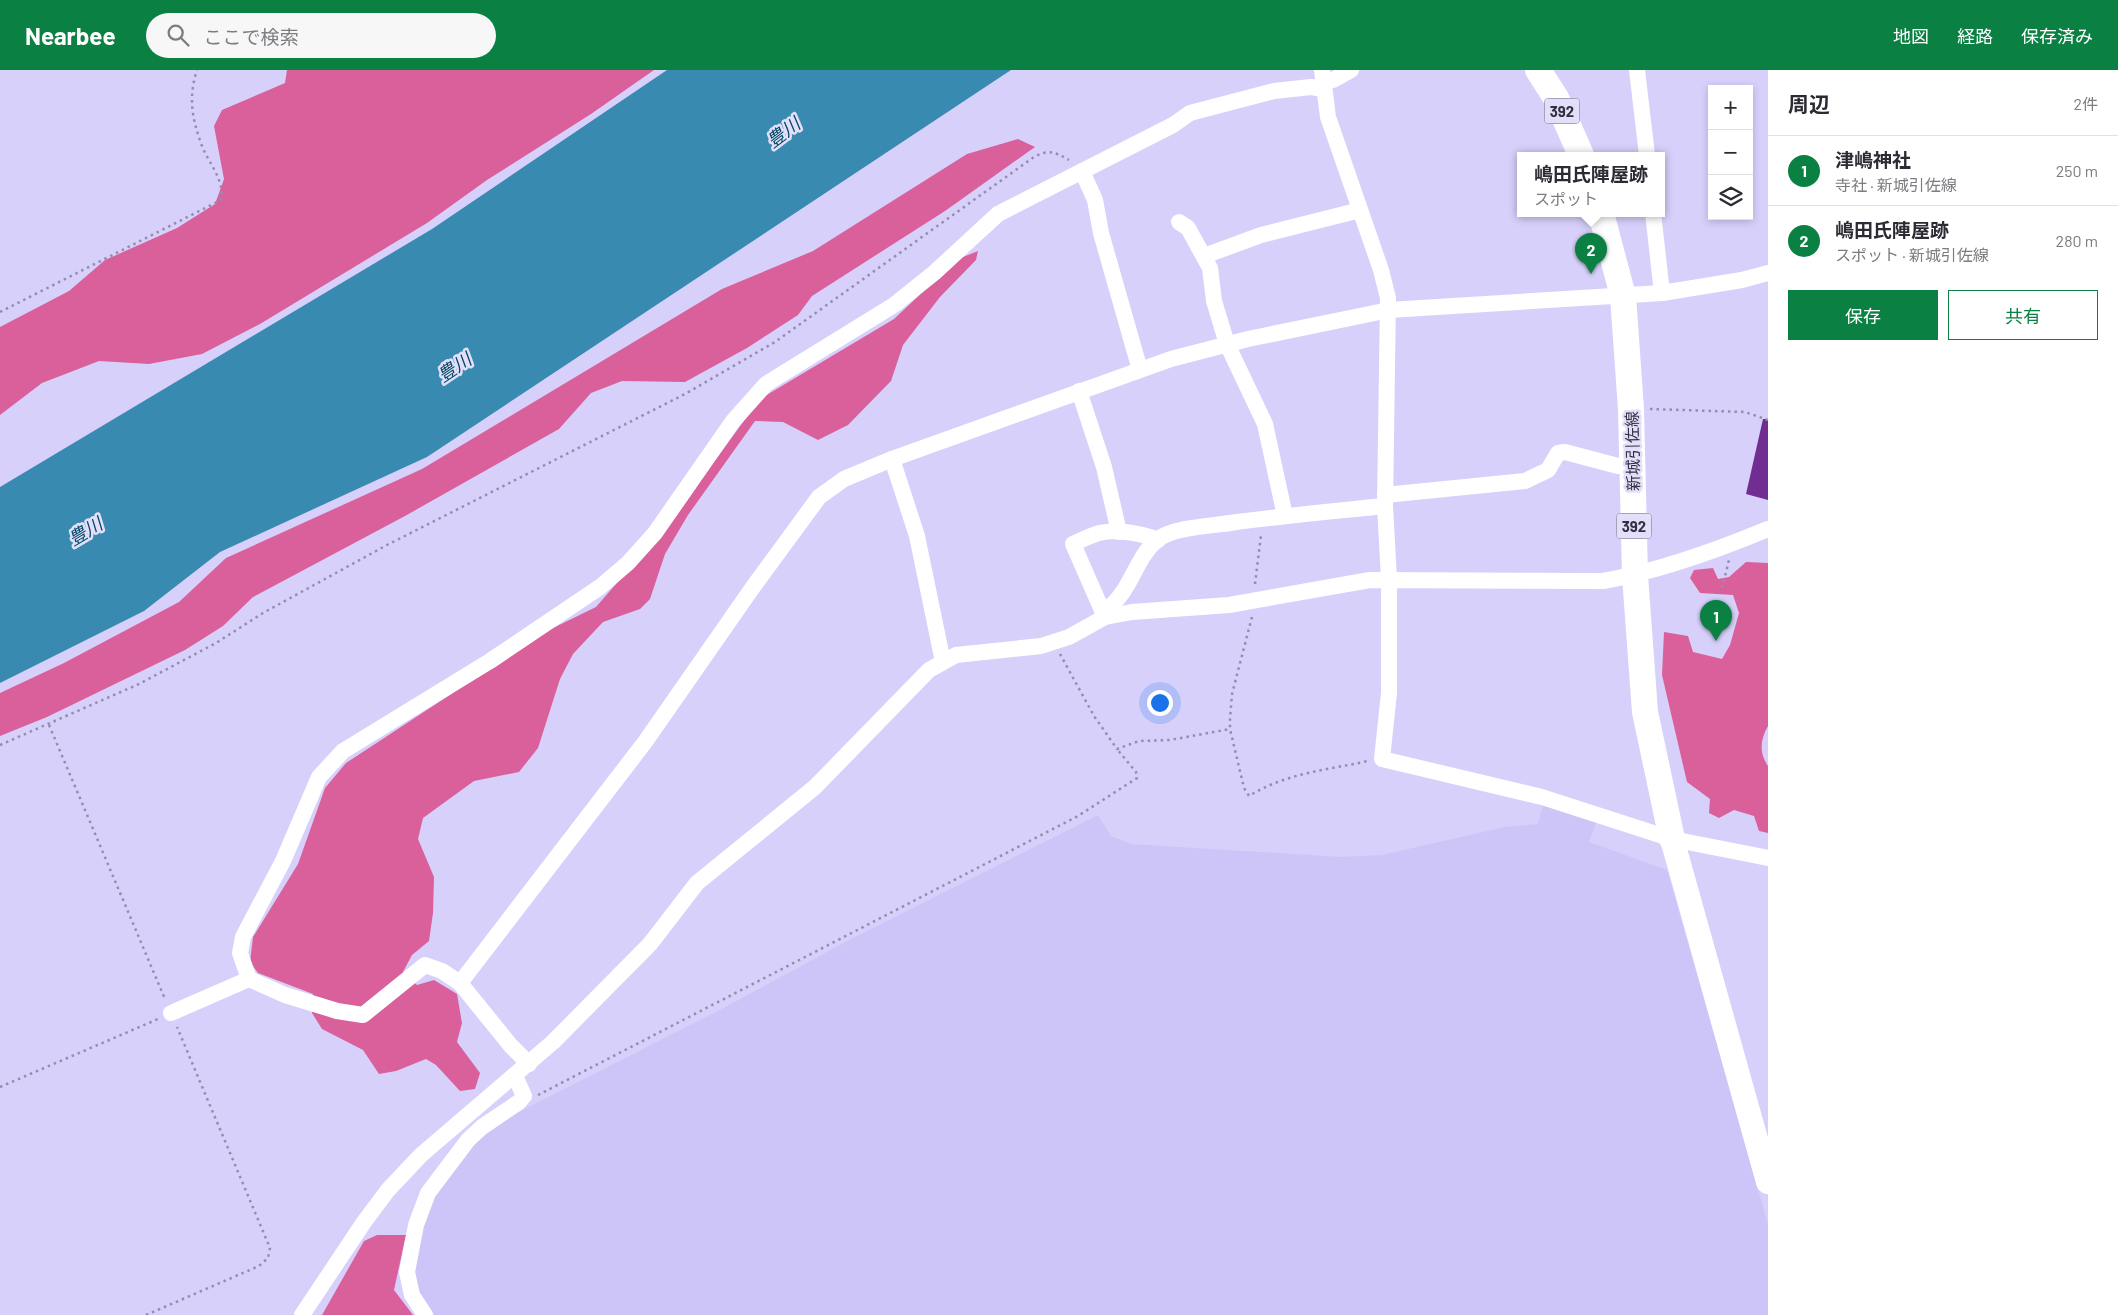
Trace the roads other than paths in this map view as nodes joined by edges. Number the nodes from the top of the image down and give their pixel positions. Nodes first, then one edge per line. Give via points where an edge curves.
1 (1350, 70) edge
2 (1538, 70) edge
3 (1637, 70) edge
4 (1322, 80) edge
5 (1580, 152) edge
6 (1647, 152) edge
7 (1082, 171) junction
8 (1360, 210) junction
9 (1603, 217) edge
10 (1653, 217) edge
11 (1179, 222) dead end
12 (1204, 256) junction
13 (1768, 272) edge
14 (1662, 293) junction
15 (1623, 296) junction
16 (1389, 310) junction
17 (1227, 344) junction
18 (1140, 370) junction
19 (1079, 391) junction
20 (892, 459) junction
21 (1632, 466) junction
22 (1385, 500) junction
23 (1285, 516) junction
24 (1768, 529) edge
25 (1120, 532) junction
26 (1158, 540) junction
27 (1635, 576) junction
28 (1388, 580) junction
29 (1104, 615) junction
30 (942, 662) junction
31 (1672, 839) junction
32 (1768, 858) edge
33 (249, 979) junction
34 (460, 983) junction
35 (171, 1013) road end
36 (529, 1064) junction
37 (515, 1076) junction
38 (1768, 1182) edge
39 (302, 1315) edge
40 (425, 1315) edge

1 - 4 street via 1333,80
2 - 5 main road, 392 via 1556,98
3 - 6 street
4 - 7 street via 1311,87 1274,91 1190,113
4 - 8 street via 1328,117
7 - 18 street via 1095,200 1101,233
7 - 33 street via 998,214 894,305 766,384 733,421 655,533 628,564 600,588 490,661 343,751 319,777 283,861 243,937 240,952
8 - 12 street via 1261,235
8 - 16 street via 1381,270
9 - 15 main road, 新城引佐線 / 392
10 - 14 street
11 - 12 street via 1188,228
12 - 17 street via 1210,268 1214,300
13 - 14 street via 1742,280
14 - 15 street
15 - 16 street
15 - 21 main road, 新城引佐線 / 392
16 - 17 street
16 - 22 street
17 - 18 street
17 - 23 street via 1265,424
18 - 19 street
19 - 20 street
19 - 25 street
20 - 30 street via 919,542
20 - 34 street via 844,480 819,497 645,742
21 - 22 street via 1618,466 1565,452 1558,453 1548,470 1526,481
21 - 27 main road, 新城引佐線 / 392
22 - 23 street
22 - 28 street
23 - 26 street via 1195,528
24 - 27 street
25 - 26 street
25 - 29 street via 1100,533 1073,544
26 - 29 street via 1148,550 1126,589
27 - 28 street via 1603,581
27 - 31 main road, 新城引佐線 / 392 via 1645,712
28 - 29 street via 1370,580 1253,601
28 - 31 street via 1389,693 1382,759 1542,797
29 - 30 street via 1069,637 1041,646 956,655
30 - 36 street via 929,670 815,787 697,883 650,944
31 - 32 street
31 - 38 street
33 - 34 street via 285,995 362,1015 426,965
33 - 35 street
34 - 36 street
36 - 37 street
37 - 39 street via 421,1156 388,1190
37 - 40 street via 524,1096 468,1140 428,1193 416,1225 407,1272 412,1295

